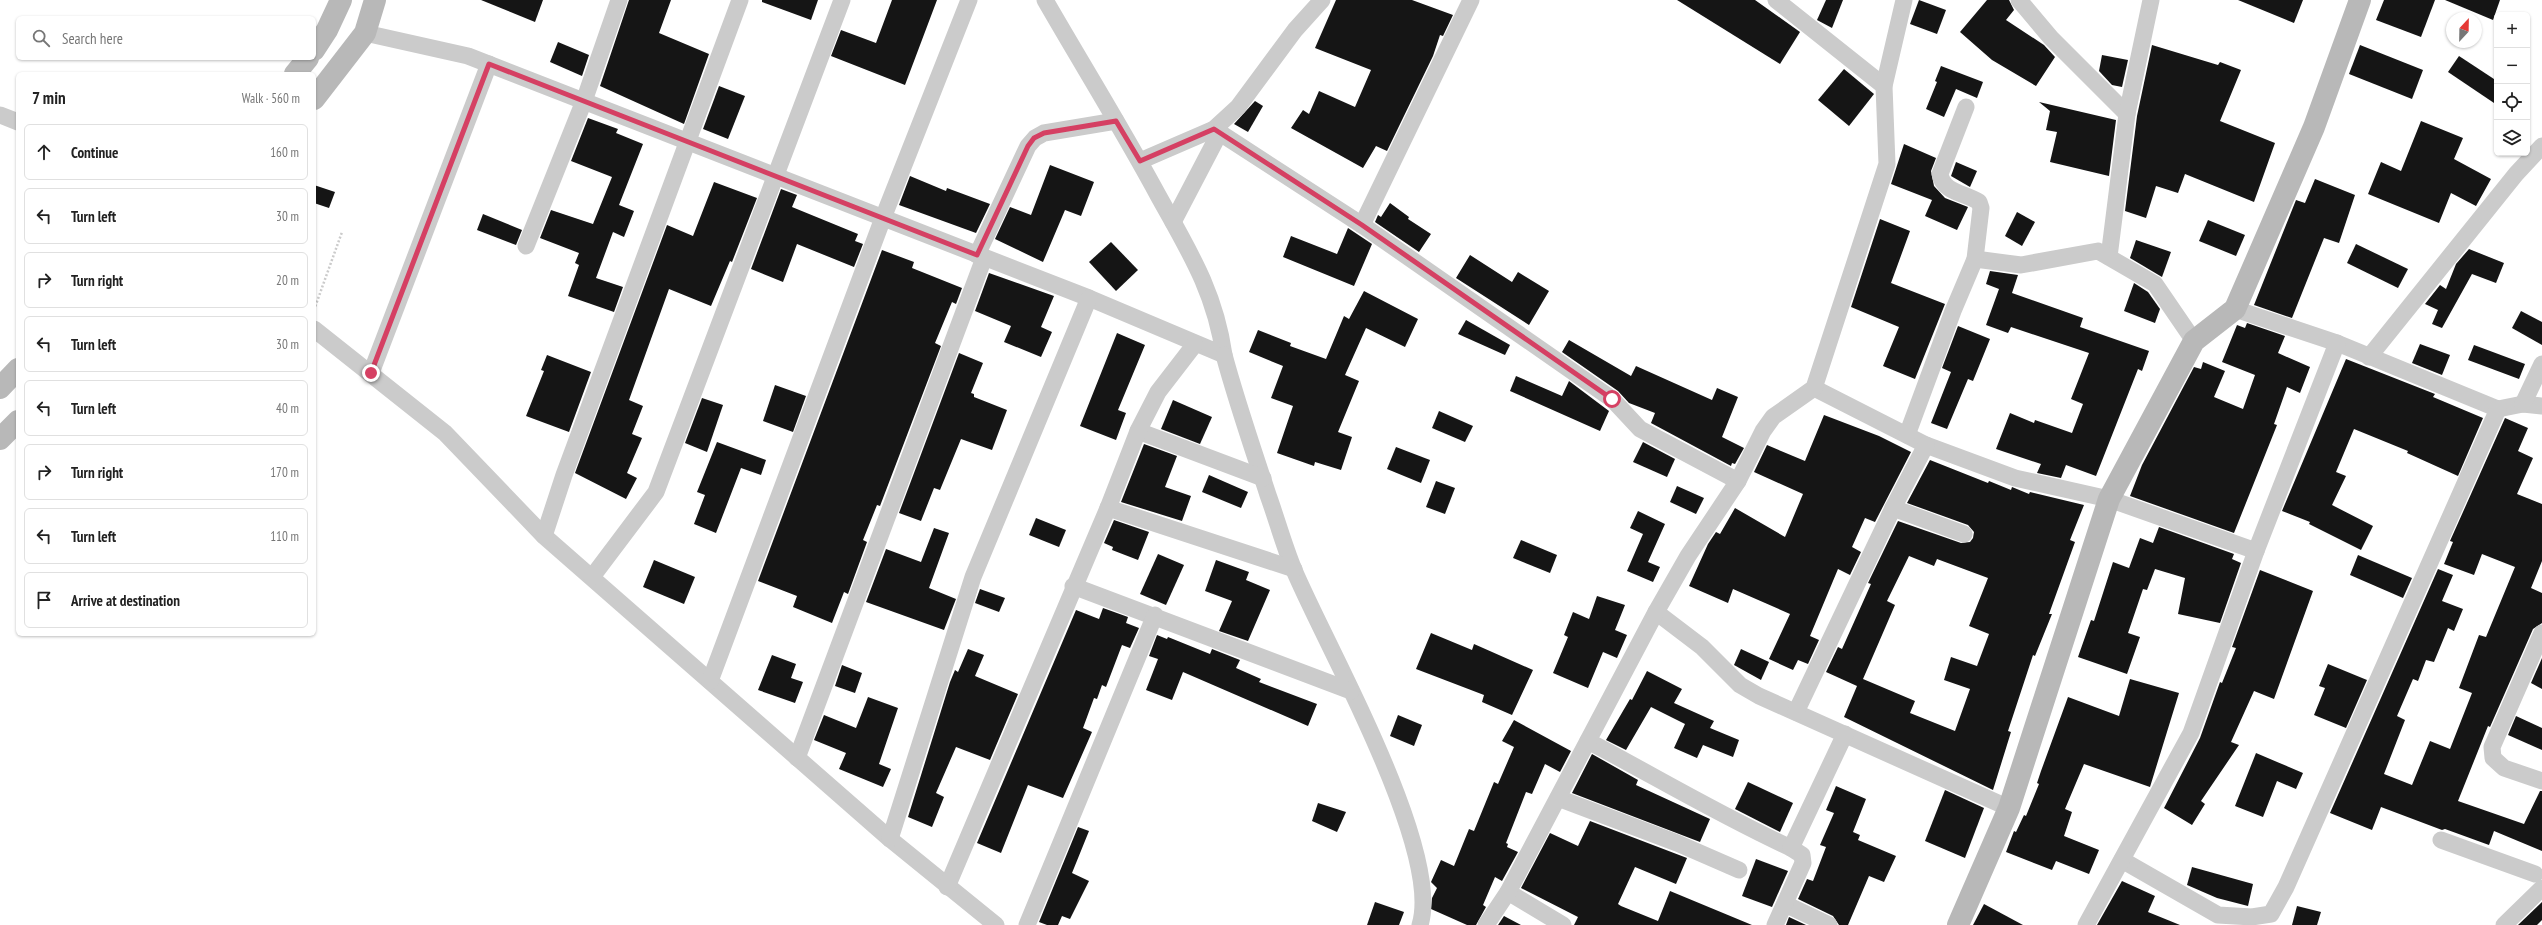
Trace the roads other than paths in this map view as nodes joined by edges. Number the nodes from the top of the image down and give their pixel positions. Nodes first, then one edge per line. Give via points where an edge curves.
1 (341, 0) edge
2 (375, 0) edge
3 (619, 0) edge
4 (740, 0) edge
5 (842, 0) edge
6 (968, 0) edge
7 (1045, 0) edge
8 (1322, 0) edge
9 (1471, 0) edge
10 (1776, 0) edge
11 (1904, 0) edge
12 (2019, 0) edge
13 (2151, 0) edge
14 (2360, 0) edge
15 (365, 33) junction
16 (316, 47) edge
17 (306, 60) edge
18 (489, 64) junction
19 (297, 72) edge
20 (1884, 86) junction
21 (316, 96) edge
22 (584, 101) junction
23 (1966, 107) dead end
24 (2127, 114) junction
25 (0, 115) edge
26 (16, 121) edge
27 (1116, 121) junction
28 (1217, 130) junction
29 (688, 141) junction
30 (2542, 146) edge
31 (1140, 161) junction
32 (775, 175) junction
33 (883, 218) junction
34 (1173, 222) junction
35 (1362, 225) junction
36 (526, 246) dead end
37 (981, 256) junction
38 (2109, 257) junction
39 (1975, 259) junction
40 (1089, 298) junction
41 (2235, 309) junction
42 (316, 331) edge
43 (2194, 341) junction
44 (2337, 343) junction
45 (1195, 344) junction
46 (1224, 355) junction
47 (2369, 357) junction
48 (2542, 364) edge
49 (16, 371) edge
50 (371, 373) junction
51 (0, 388) edge
52 (1814, 388) junction
53 (2523, 404) junction
54 (2542, 406) edge
55 (2498, 409) junction
56 (16, 423) edge
57 (1138, 430) junction
58 (1907, 435) junction
59 (0, 439) edge
60 (1926, 445) junction
61 (1263, 478) junction
62 (1738, 481) junction
63 (2109, 500) junction
64 (1108, 508) junction
65 (1893, 508) junction
66 (1964, 534) dead end
67 (544, 536) junction
68 (2256, 551) junction
69 (1294, 569) junction
70 (592, 577) junction
71 (1073, 586) junction
72 (1656, 612) junction
73 (1155, 615) junction
74 (2542, 633) edge
75 (710, 681) junction
76 (1351, 691) junction
77 (1796, 712) junction
78 (1845, 734) junction
79 (1588, 741) junction
80 (797, 758) junction
81 (2542, 782) edge
82 (1558, 798) junction
83 (2009, 808) junction
84 (890, 839) junction
85 (2441, 840) dead end
86 (1791, 848) junction
87 (2122, 860) junction
88 (1739, 870) dead end
89 (2540, 878) edge
90 (947, 886) junction
91 (1508, 892) junction
92 (1785, 904) junction
93 (2217, 920) edge
94 (996, 925) edge
95 (1027, 925) edge
96 (1420, 925) edge
97 (1486, 925) edge
98 (1563, 925) edge
99 (1775, 925) edge
100 (1829, 925) edge
101 (1958, 925) edge
102 (2086, 925) edge
103 (2504, 925) edge

1 - 16 street
2 - 15 street
3 - 22 street
4 - 29 street
5 - 32 street
6 - 33 street
7 - 27 street
8 - 28 street via 1295,30 1260,80
9 - 35 street
10 - 20 street
11 - 20 street
12 - 24 street via 2051,38
13 - 24 street
14 - 41 street via 2314,127
15 - 18 street via 468,56
15 - 21 street
17 - 19 street
18 - 22 street
18 - 50 street
20 - 52 street via 1887,164
22 - 29 street
22 - 36 street
23 - 39 street via 1940,174 1941,182 1946,187 1979,202 1981,208
24 - 38 street
25 - 26 street
27 - 31 street
27 - 37 street via 1044,133 1034,138 1028,146
28 - 31 street
28 - 34 street
28 - 35 street
29 - 32 street
29 - 67 street via 564,475
30 - 47 street via 2516,174
31 - 34 street
32 - 33 street
32 - 70 street via 656,492
33 - 37 street
33 - 75 street
34 - 46 street via 1201,273 1211,298 1220,325
35 - 62 street via 1612,399 1640,429
37 - 40 street
37 - 80 street
38 - 39 street via 2098,251 2021,265
38 - 43 street via 2155,284
39 - 58 street
40 - 45 street
40 - 84 street via 974,577
41 - 43 street
41 - 44 street
42 - 50 street
43 - 63 street
44 - 47 street
44 - 68 street
45 - 46 street
45 - 57 street via 1158,392
46 - 61 street via 1238,406
47 - 55 street
48 - 53 street
49 - 51 street
50 - 67 street via 445,434
52 - 58 street
52 - 62 street via 1773,417 1763,431
53 - 54 street
53 - 55 street
55 - 93 street via 2286,887 2271,914
56 - 59 street
57 - 61 street
57 - 64 street
58 - 60 street
60 - 63 street via 2015,478
60 - 65 street
61 - 69 street
62 - 72 street via 1688,556
63 - 68 street
63 - 83 street
64 - 69 street
64 - 71 street
65 - 66 street
65 - 77 street
67 - 70 street
68 - 87 street via 2191,732
69 - 76 street
70 - 75 street
71 - 73 street
71 - 90 street
72 - 77 street via 1697,643 1740,685
72 - 79 street
73 - 76 street
73 - 95 street
74 - 81 street via 2492,747 2493,758 2504,768
75 - 80 street
76 - 96 street via 1389,775 1407,824 1424,902
77 - 78 street
78 - 83 street
78 - 86 street
79 - 82 street
79 - 86 street via 1712,806 1744,826
80 - 84 street
82 - 88 street via 1677,843
82 - 91 street
83 - 101 street
84 - 90 street
85 - 89 street
86 - 92 street via 1802,855 1803,863
87 - 93 street
87 - 102 street
89 - 103 street
90 - 94 street
91 - 97 street
91 - 98 street
92 - 99 street
92 - 100 street

